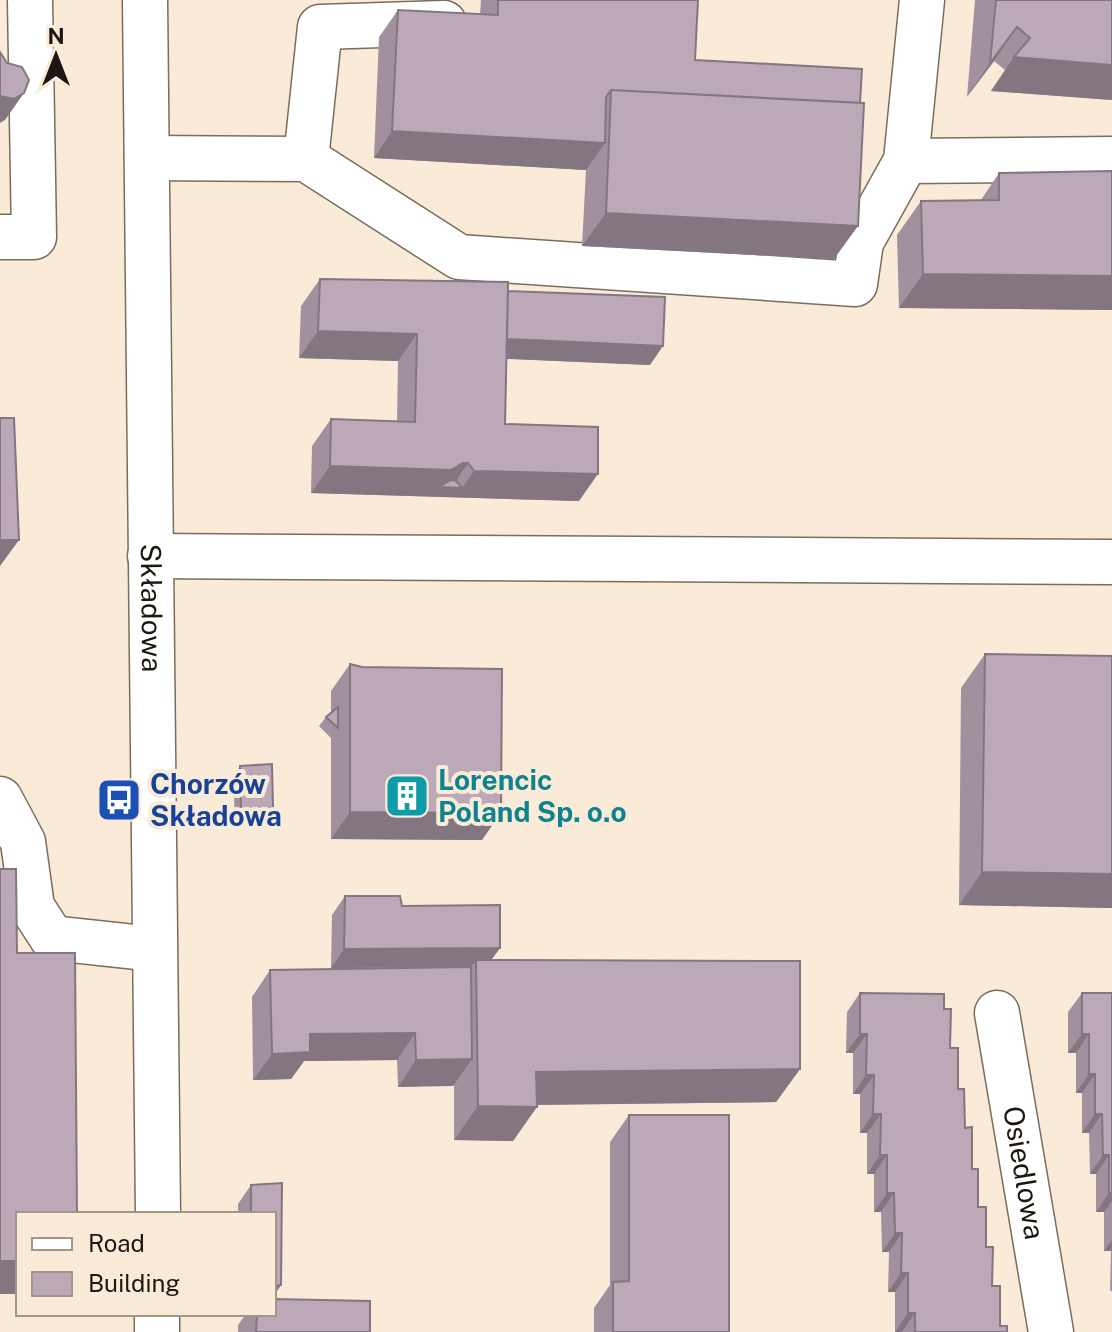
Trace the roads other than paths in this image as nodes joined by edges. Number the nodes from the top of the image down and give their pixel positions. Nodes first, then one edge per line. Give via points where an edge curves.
1 (30, 0) edge
2 (145, 0) edge
3 (922, 0) edge
4 (444, 23) edge
5 (147, 158) junction
6 (306, 159) junction
7 (1112, 159) edge
8 (906, 161) junction
9 (0, 237) edge
10 (150, 556) junction
11 (1112, 562) edge
12 (0, 799) edge
13 (154, 949) junction
14 (997, 1013) dead end
15 (158, 1212) edge
16 (1051, 1332) edge

1 - 9 street via 34,237
2 - 5 street, Składowa
3 - 8 street
4 - 6 street via 320,27
5 - 6 street
5 - 10 street, Składowa
6 - 8 street via 459,257 855,284 861,242
7 - 8 street
10 - 11 street
10 - 13 street, Składowa
12 - 13 street via 23,842 32,907 52,938
13 - 15 street, Składowa
14 - 16 street, Osiedlowa

